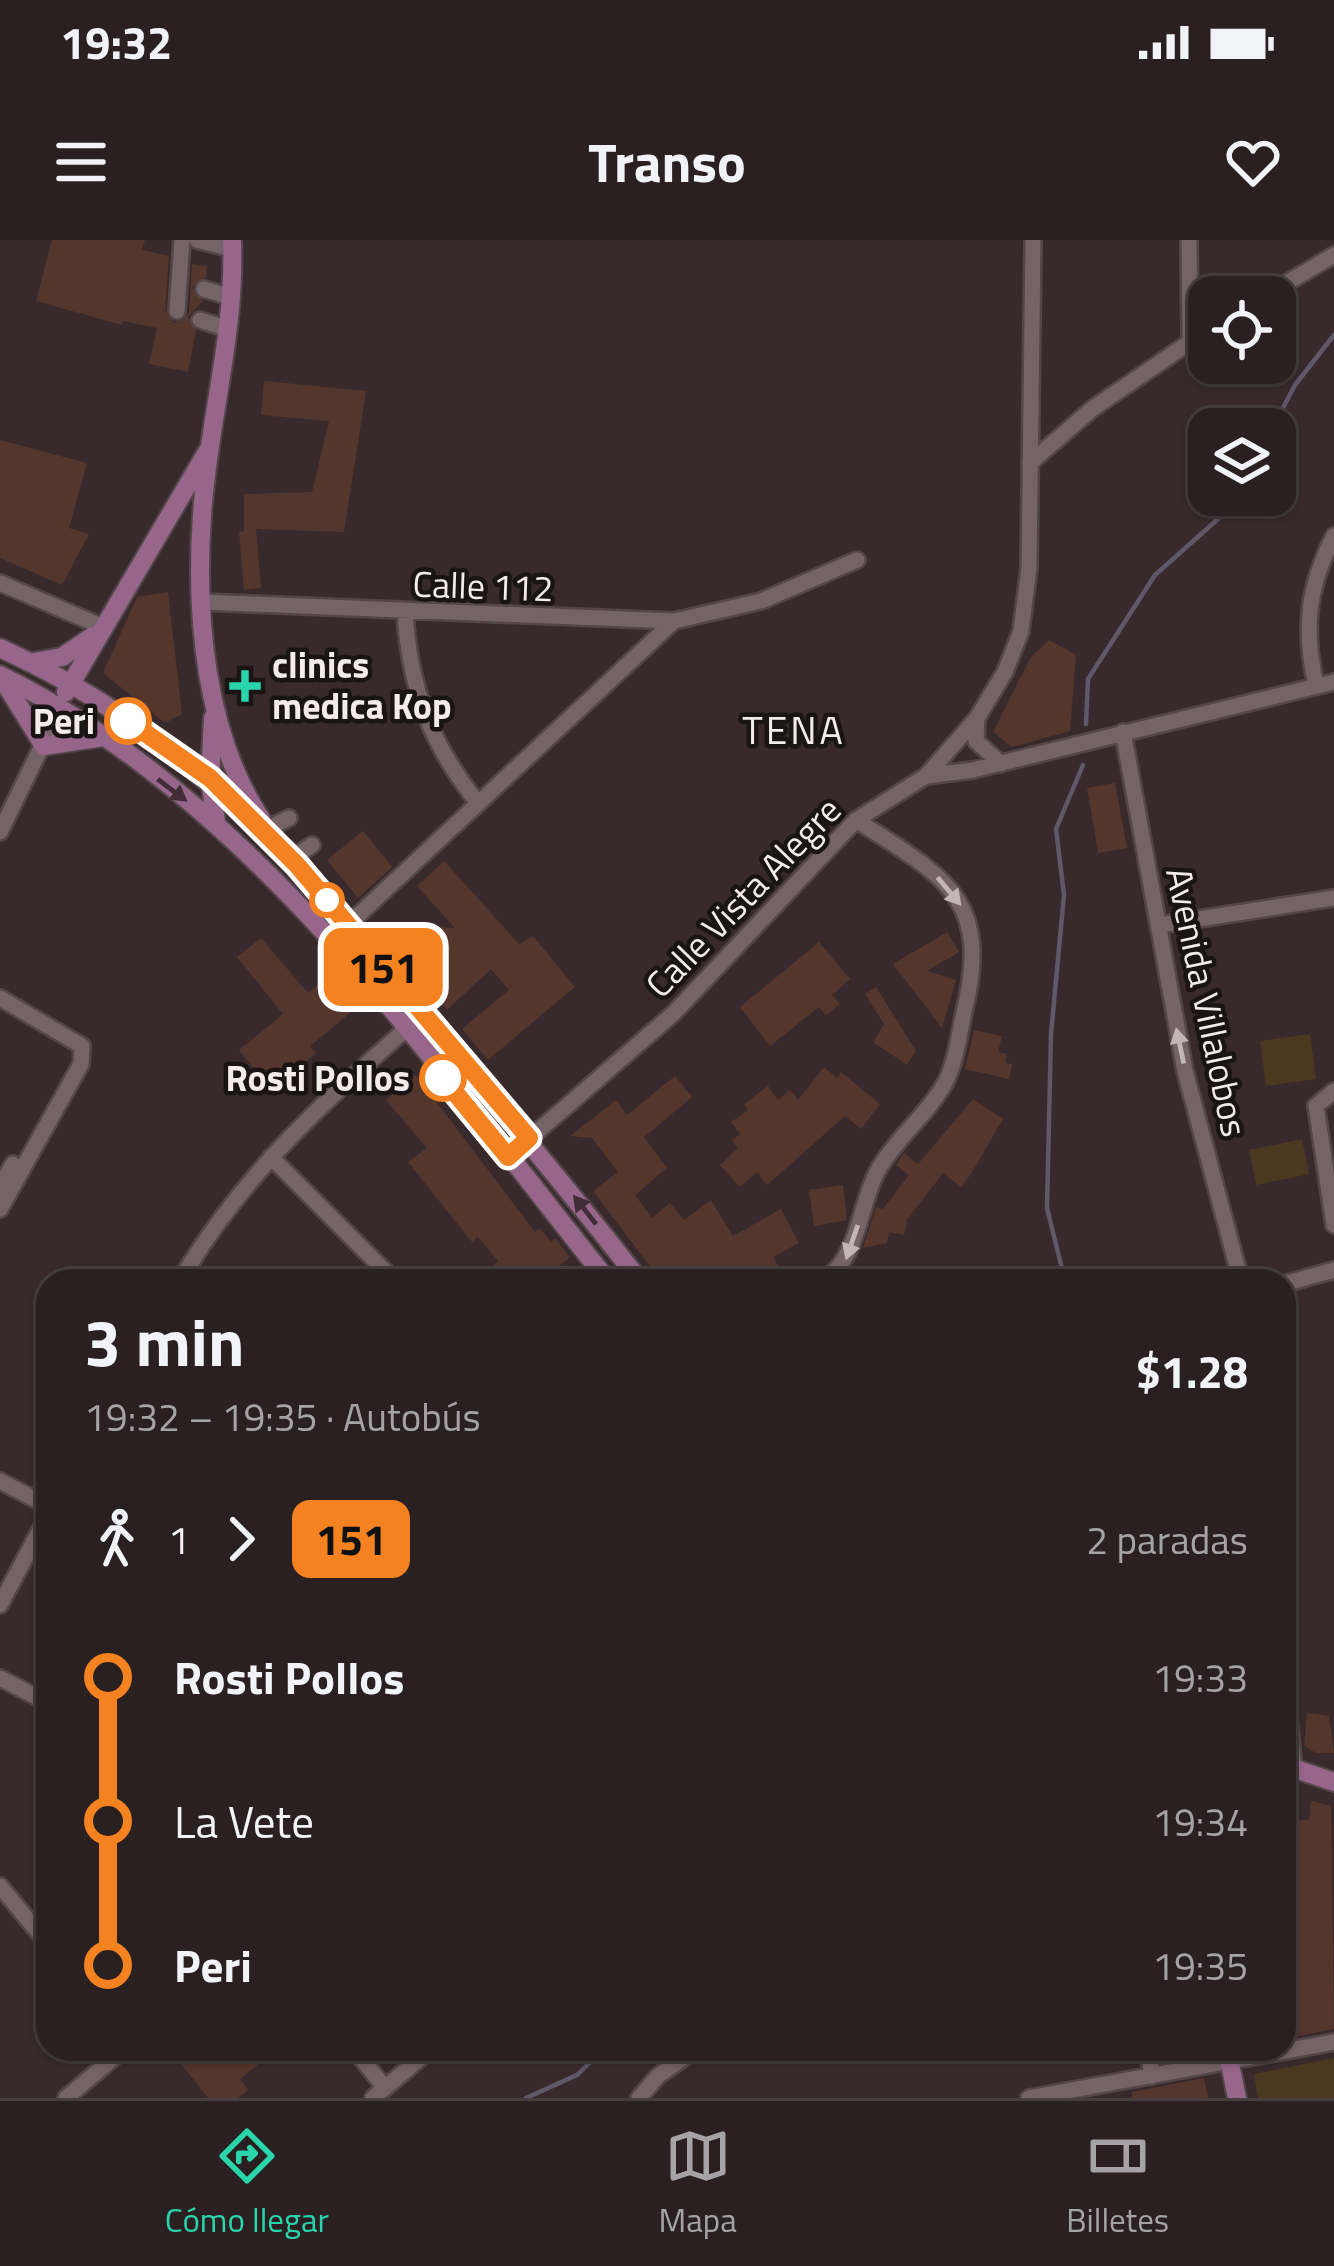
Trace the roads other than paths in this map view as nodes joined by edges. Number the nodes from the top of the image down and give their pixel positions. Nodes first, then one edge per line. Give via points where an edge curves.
1 (182, 240) edge
2 (196, 240) edge
3 (1033, 240) edge
4 (1189, 240) edge
5 (232, 245) edge
6 (1334, 255) edge
7 (1189, 276) edge
8 (1296, 277) edge
9 (204, 289) dead end
10 (230, 296) junction
11 (177, 311) dead end
12 (200, 320) dead end
13 (228, 329) junction
14 (1188, 341) edge
15 (214, 437) junction
16 (1030, 463) junction
17 (1334, 536) edge
18 (857, 560) dead end
19 (0, 584) edge
20 (202, 602) junction
21 (405, 614) junction
22 (674, 622) junction
23 (100, 628) junction
24 (0, 647) edge
25 (33, 662) junction
26 (0, 675) edge
27 (1334, 682) edge
28 (69, 685) junction
29 (1316, 685) junction
30 (214, 707) junction
31 (60, 709) junction
32 (977, 718) junction
33 (1124, 732) junction
34 (103, 737) junction
35 (44, 746) junction
36 (1001, 764) junction
37 (926, 776) junction
38 (210, 778) junction
39 (478, 803) junction
40 (289, 818) dead end
41 (856, 820) junction
42 (216, 823) junction
43 (267, 829) junction
44 (0, 832) edge
45 (312, 845) dead end
46 (294, 862) junction
47 (1334, 898) edge
48 (349, 925) junction
49 (1160, 925) junction
50 (330, 942) junction
51 (0, 998) edge
52 (422, 1015) junction
53 (404, 1031) junction
54 (1334, 1091) edge
55 (529, 1138) junction
56 (271, 1157) junction
57 (508, 1157) junction
58 (13, 1163) dead end
59 (0, 1187) edge
60 (0, 1209) edge
61 (1334, 1225) edge
62 (188, 1269) edge
63 (382, 1269) edge
64 (598, 1269) edge
65 (631, 1269) edge
66 (836, 1269) edge
67 (1238, 1269) edge
68 (1334, 1270) edge
69 (1296, 1281) edge
70 (0, 1481) edge
71 (36, 1504) edge
72 (36, 1534) edge
73 (0, 1605) edge
74 (0, 1678) edge
75 (36, 1697) edge
76 (1296, 1768) edge
77 (1334, 1782) edge
78 (0, 1886) edge
79 (36, 1930) edge
80 (1334, 2042) edge
81 (1296, 2047) edge
82 (110, 2061) edge
83 (361, 2061) edge
84 (417, 2061) edge
85 (679, 2061) edge
86 (1150, 2061) edge
87 (1206, 2061) edge
88 (1229, 2061) edge
89 (1152, 2076) junction
90 (379, 2093) edge
91 (67, 2098) edge
92 (639, 2098) edge
93 (1029, 2098) edge
94 (1237, 2098) edge

1 - 11 street
2 - 5 street
3 - 16 street, Calle Vista Alegre
4 - 7 street
5 - 10 main road
6 - 8 street
9 - 10 street
10 - 13 main road
12 - 13 street
13 - 15 main road
14 - 16 street
15 - 20 main road via 202,512
15 - 23 main road
16 - 32 street, Calle Vista Alegre via 1021,631
17 - 29 street via 1310,589 1307,647
18 - 22 street, Calle 112 via 761,601
19 - 23 street
20 - 21 street, Calle 112
20 - 30 main road
21 - 22 street, Calle 112
21 - 39 street via 416,697 452,771
22 - 39 street
23 - 25 main road via 62,657
23 - 28 main road
24 - 25 main road
25 - 28 main road
26 - 31 main road
26 - 35 main road
27 - 29 street
28 - 31 main road
28 - 38 main road
29 - 33 street
30 - 38 main road
30 - 43 main road via 236,774
31 - 34 main road
31 - 35 street
32 - 36 street via 976,741
32 - 37 street, Calle Vista Alegre
33 - 36 street
33 - 49 street, Avenida Villalobos
34 - 35 main road
34 -> 42 main road
35 - 44 street
36 - 37 street
37 - 41 street, Calle Vista Alegre
38 - 42 main road
38 - 46 main road
39 - 48 street
40 - 43 street
41 - 55 street, Calle Vista Alegre via 690,998
41 -> 66 street via 944,883 970,922 976,952 943,1087 889,1151
42 - 50 main road
43 - 46 main road
45 - 46 street
46 - 48 main road
47 - 49 street
48 - 50 street
48 - 52 main road
67 -> 49 street, Avenida Villalobos via 1185,1071
50 - 53 main road
51 - 60 street via 82,1046 81,1064
52 - 53 street
52 - 55 main road
53 - 56 street
53 - 57 main road
54 - 61 street via 1316,1106
55 - 57 street, Calle Vista Alegre
65 -> 55 main road
56 - 62 street via 231,1200
56 - 63 street
57 - 64 main road
58 - 59 street
68 - 69 street
70 - 71 street
72 - 73 street
74 - 75 street
76 - 77 main road
78 - 79 street
80 - 81 street
82 - 91 street
83 - 90 street
84 - 90 street
85 - 92 street
86 - 89 street
87 - 89 street
88 - 94 main road
89 - 93 street

